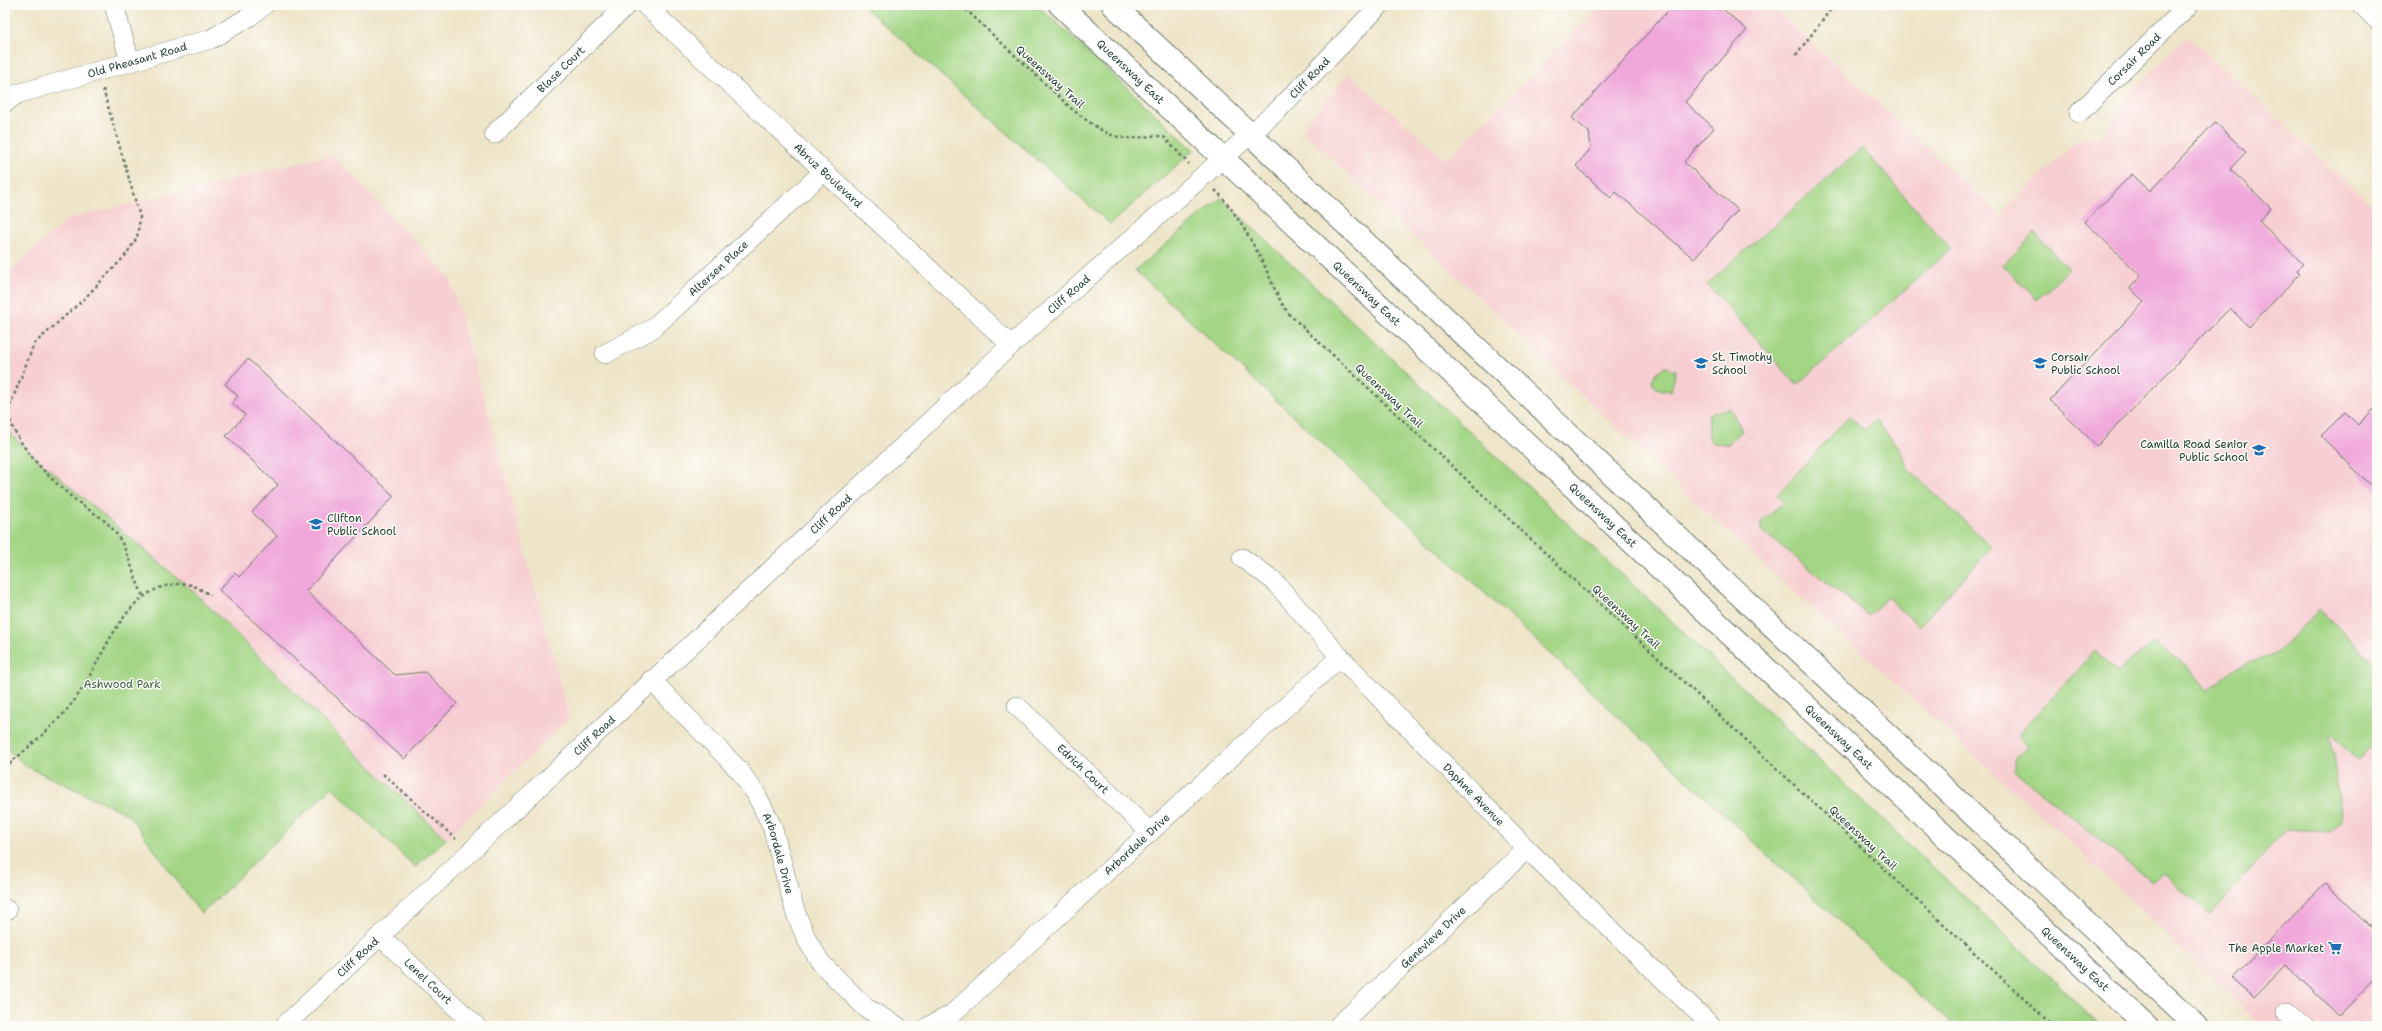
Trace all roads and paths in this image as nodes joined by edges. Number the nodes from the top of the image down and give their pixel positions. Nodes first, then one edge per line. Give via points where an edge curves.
1 (114, 5) edge
2 (264, 5) edge
3 (627, 5) edge
4 (645, 5) edge
5 (961, 5) edge
6 (1060, 5) edge
7 (1113, 5) edge
8 (1380, 5) edge
9 (1834, 5) edge
10 (2189, 5) edge
11 (2362, 5) edge
12 (2377, 20) edge
13 (1796, 55) dead end
14 (130, 62) junction
15 (97, 70) junction
16 (5, 103) edge
17 (2079, 113) dead end
18 (494, 134) dead end
19 (1251, 135) junction
20 (1180, 156) dead end
21 (1224, 159) junction
22 (823, 172) junction
23 (1220, 194) dead end
24 (1011, 345) junction
25 (605, 354) dead end
26 (1242, 558) dead end
27 (210, 595) dead end
28 (144, 598) junction
29 (1340, 657) junction
30 (650, 680) junction
31 (1017, 706) dead end
32 (5, 768) edge
33 (383, 774) dead end
34 (1149, 831) junction
35 (1528, 849) junction
36 (470, 852) junction
37 (380, 936) junction
38 (2287, 1012) dead end
39 (284, 1026) edge
40 (476, 1026) edge
41 (897, 1026) edge
42 (929, 1026) edge
43 (1338, 1026) edge
44 (1712, 1026) edge
45 (2053, 1026) edge
46 (2147, 1026) edge
47 (2196, 1026) edge
48 (2303, 1026) edge

1 - 14 street
2 - 14 street, Old Pheasant Road via 249,17 211,39
3 - 18 street, Blase Court
4 - 22 street, Abruz Boulevard
5 - 20 path, Queensway Trail via 1088,121 1114,136 1164,137
6 - 21 main road, Queensway East
7 - 19 main road
8 - 19 street, Cliff Road
9 - 13 path
10 - 17 street, Corsair Road
11 - 12 street
14 - 15 street, Old Pheasant Road
15 - 16 street, Old Pheasant Road via 18,94
15 - 28 path via 140,217 137,238 104,280 34,344 8,411 25,450 78,502 110,526 121,541
19 - 21 street, Cliff Road
19 - 47 main road
21 - 24 street, Cliff Road
21 - 46 main road, Queensway East
22 - 24 street, Abruz Boulevard
22 - 25 street, Altersen Place via 652,329
23 - 45 path, Queensway Trail via 1264,264 1281,304 1290,315
24 - 30 street, Cliff Road
26 - 29 street, Daphne Avenue via 1273,580
27 - 28 path via 187,584 169,586
28 - 32 path via 123,616 73,702
29 - 34 street, Arbordale Drive
29 - 35 street, Daphne Avenue
30 - 36 street, Cliff Road
30 - 41 street, Arbordale Drive via 739,770 756,794 772,826 795,911 806,940 821,963 866,1008
31 - 34 street, Edrich Court
33 - 36 path
34 - 42 street, Arbordale Drive via 951,1015
35 - 43 street, Genevieve Drive
35 - 44 street, Daphne Avenue
36 - 37 street, Cliff Road
37 - 39 street, Cliff Road
37 - 40 street, Lenel Court
38 - 48 street

